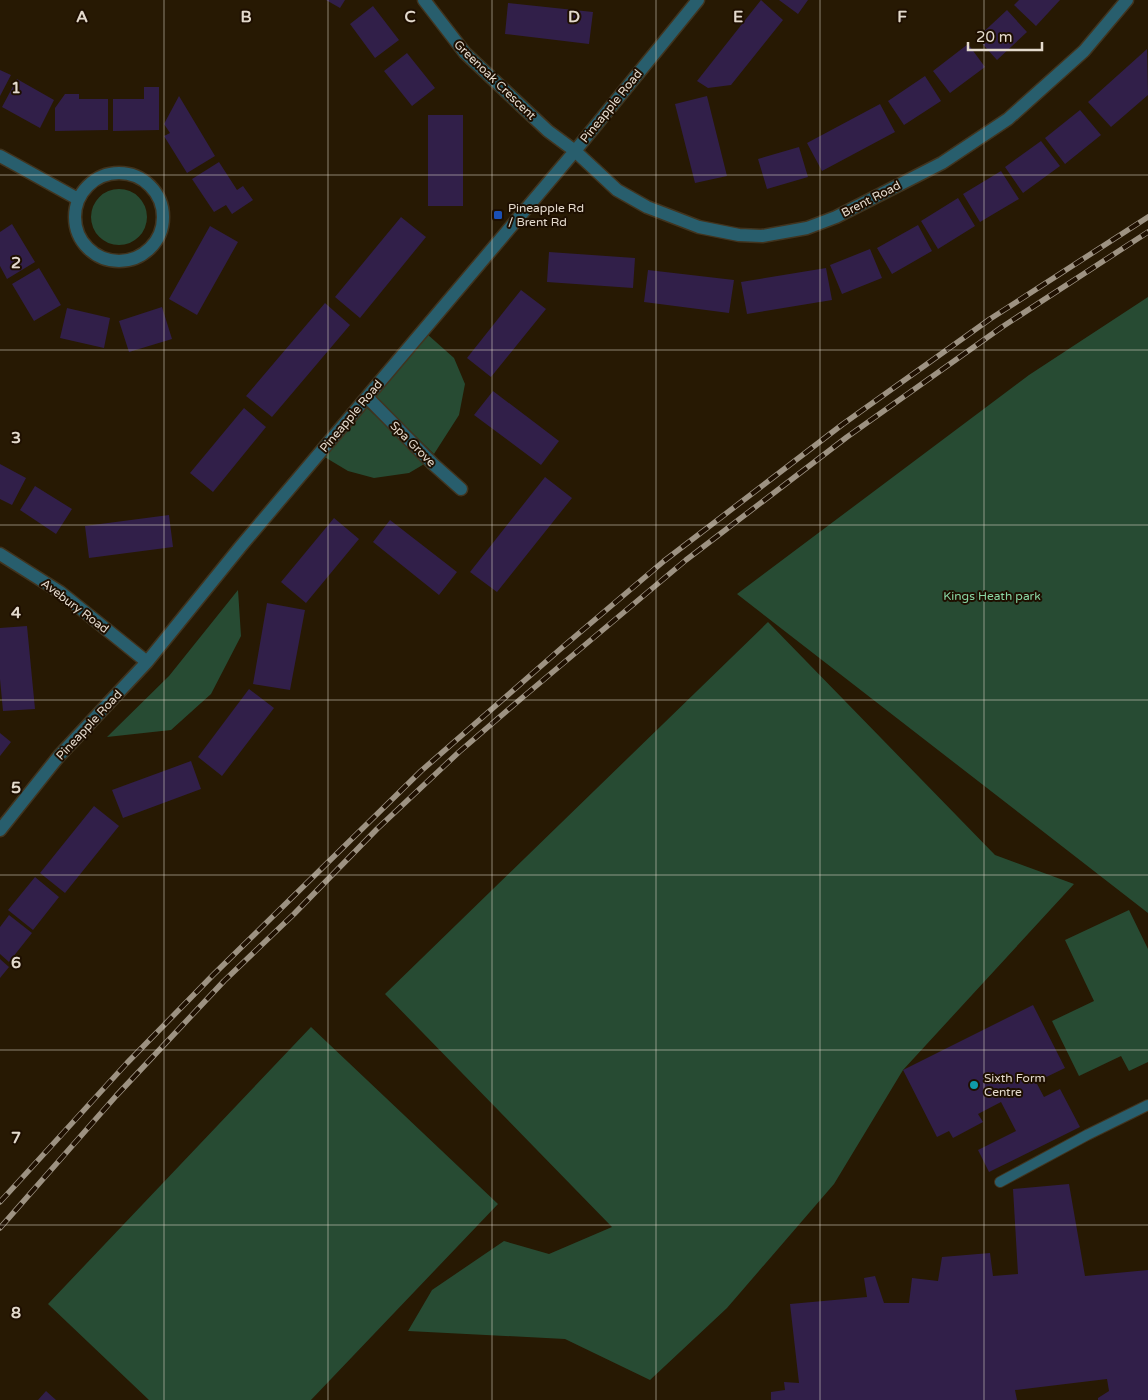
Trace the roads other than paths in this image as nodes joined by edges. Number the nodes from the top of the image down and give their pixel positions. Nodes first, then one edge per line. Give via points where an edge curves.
1 (424, 0) edge
2 (698, 0) edge
3 (1127, 0) edge
4 (575, 151) junction
5 (0, 156) edge
6 (78, 199) junction
7 (367, 397) junction
8 (461, 489) dead end
9 (0, 554) edge
10 (147, 662) junction
11 (0, 830) edge
12 (1148, 1105) edge
13 (1000, 1182) dead end

1 - 4 street, Greenoak Crescent via 465,53 548,131
2 - 4 street, Pineapple Road
3 - 4 street, Brent Road via 1084,51 1008,119 942,163 836,217 807,228 762,236 699,228 647,207 617,190
4 - 7 street, Pineapple Road
5 - 6 street
6 - 6 street via 86,187 104,176 124,174 138,178 158,197 163,224 149,250 137,258 122,262 107,260 93,254 82,243 74,214
7 - 8 street, Spa Grove
7 - 10 street, Pineapple Road
9 - 10 street, Avebury Road via 60,592
10 - 11 street, Pineapple Road via 59,756
12 - 13 lane

